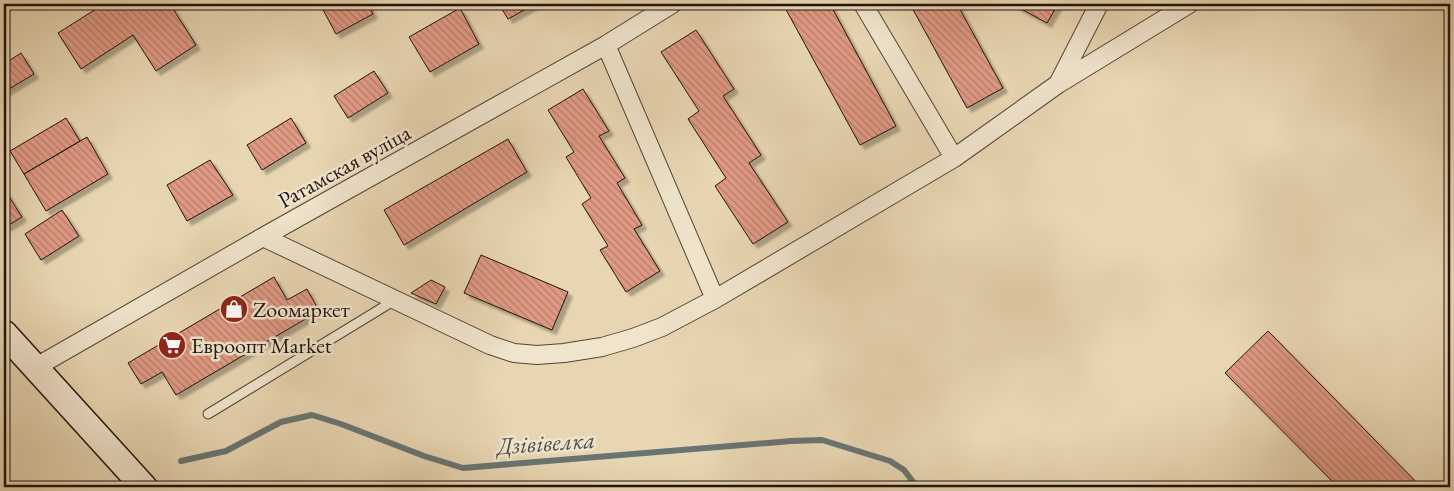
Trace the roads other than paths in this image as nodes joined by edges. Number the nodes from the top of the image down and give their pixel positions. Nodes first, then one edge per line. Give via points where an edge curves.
1 (672, 4) edge
2 (863, 4) edge
3 (1099, 4) edge
4 (1189, 4) edge
5 (606, 45) junction
6 (1058, 84) junction
7 (954, 158) junction
8 (263, 237) junction
9 (715, 299) junction
10 (395, 300) junction
11 (4, 333) edge
12 (36, 367) junction
13 (208, 414) dead end
14 (144, 487) edge

1 - 5 street, Ратамская вуліца
2 - 7 street
3 - 6 street
4 - 6 street
5 - 8 street, Ратамская вуліца
5 - 9 street
6 - 7 street
7 - 9 street
8 - 10 street
8 - 12 street, Ратамская вуліца
9 - 10 street via 662,327 633,338 602,347 537,355 490,345
10 - 13 lane
11 - 12 street
12 - 14 street

